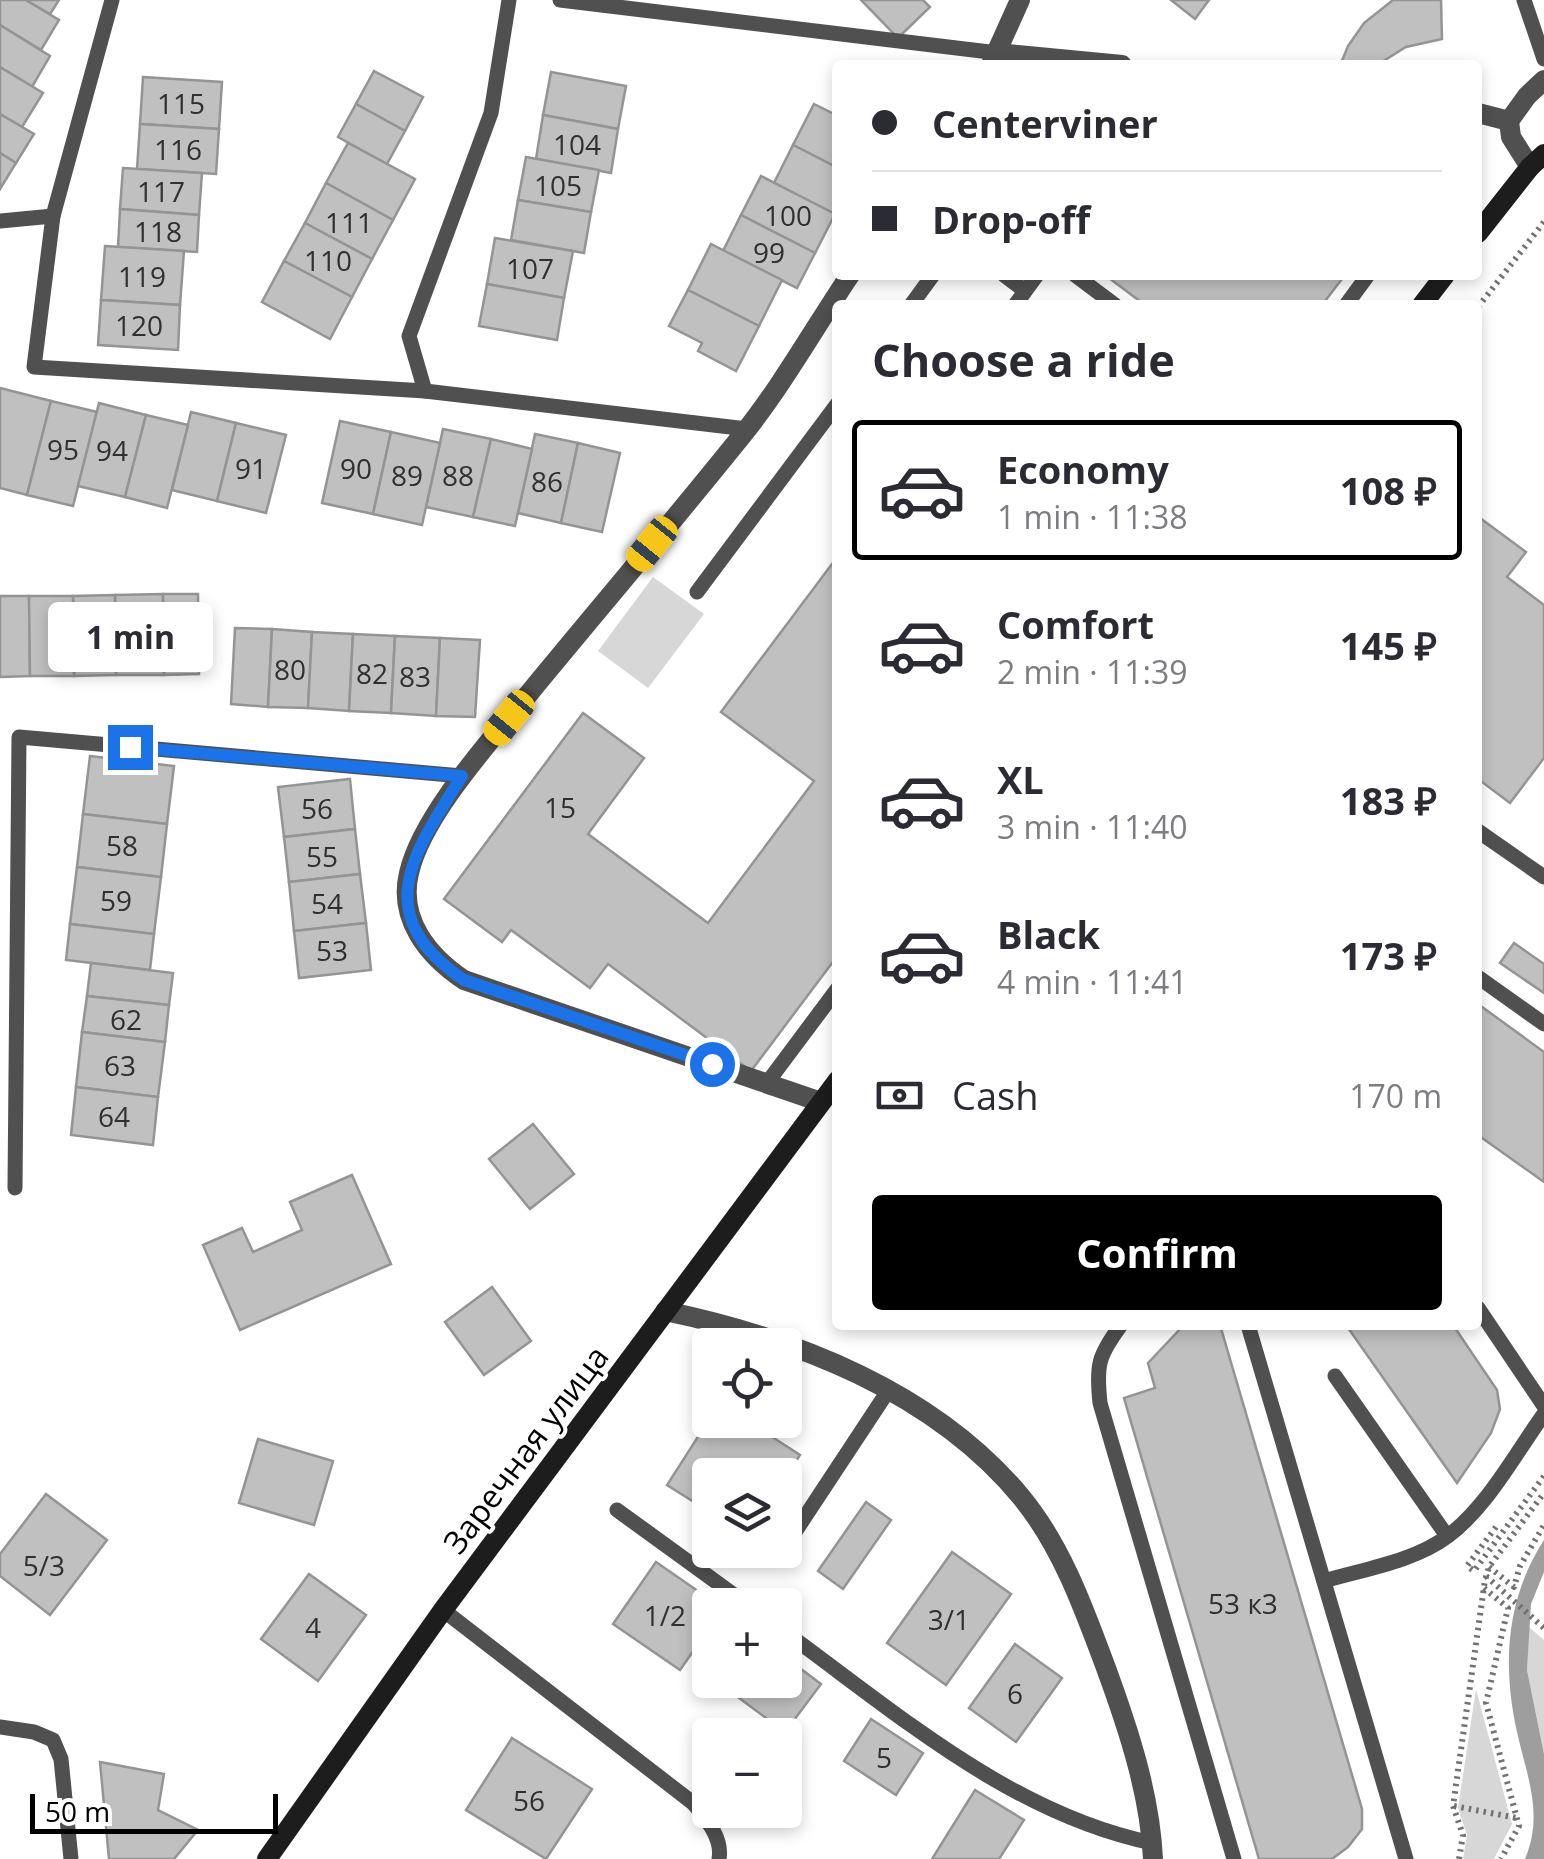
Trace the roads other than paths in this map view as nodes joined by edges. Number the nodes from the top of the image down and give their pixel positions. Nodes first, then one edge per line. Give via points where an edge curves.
1 (112, 0) edge
2 (508, 0) edge
3 (560, 0) edge
4 (1020, 0) edge
5 (1524, 0) edge
6 (994, 59) edge
7 (1544, 59) edge
8 (1544, 80) edge
9 (1482, 118) edge
10 (1510, 121) junction
11 (1539, 167) edge
12 (52, 216) junction
13 (0, 220) edge
14 (1482, 228) edge
15 (1011, 280) edge
16 (1034, 280) edge
17 (1082, 280) edge
18 (1441, 280) edge
19 (1026, 291) junction
20 (1019, 300) edge
21 (1108, 300) edge
22 (1426, 300) edge
23 (832, 302) edge
24 (425, 392) junction
25 (832, 411) edge
26 (747, 429) junction
27 (697, 592) dead end
28 (0, 734) edge
29 (20, 737) junction
30 (462, 776) junction
31 (1482, 834) edge
32 (1544, 877) edge
33 (1482, 980) edge
34 (832, 996) edge
35 (1544, 1024) edge
36 (767, 1083) junction
37 (832, 1088) edge
38 (821, 1102) junction
39 (15, 1188) dead end
40 (665, 1311) junction
41 (1482, 1314) edge
42 (1117, 1330) edge
43 (1249, 1330) edge
44 (1335, 1376) dead end
45 (888, 1391) junction
46 (1544, 1406) edge
47 (1544, 1414) edge
48 (617, 1510) dead end
49 (802, 1521) edge
50 (1447, 1536) junction
51 (1324, 1581) junction
52 (725, 1588) edge
53 (443, 1610) junction
54 (802, 1644) edge
55 (0, 1727) edge
56 (1152, 1851) edge
57 (72, 1859) edge
58 (267, 1859) edge
59 (719, 1859) edge
60 (1234, 1859) edge
61 (1406, 1859) edge

1 - 12 lane
2 - 24 lane via 491,112 410,336
3 - 6 lane
4 - 6 street
5 - 7 lane
8 - 10 street
9 - 10 street
10 - 11 street via 1511,136
11 - 14 main road
12 - 13 lane
12 - 24 lane via 34,367
15 - 19 lane
16 - 19 lane
17 - 21 lane
18 - 22 main road
19 - 20 lane
23 - 26 street
24 - 26 lane
25 - 27 lane
26 - 30 street
28 - 29 lane
29 - 30 lane
29 - 39 lane
30 - 36 street via 408,876 408,908 436,961 464,980
31 - 32 lane
33 - 35 lane
34 - 36 lane
36 - 38 street
37 - 38 main road, Заречная улица
38 - 40 main road, Заречная улица
40 - 45 street via 789,1343
40 - 53 main road, Заречная улица
41 - 46 lane
42 - 60 lane via 1097,1370 1100,1403
43 - 51 lane
44 - 50 lane
45 - 49 lane
45 - 56 street via 938,1420 988,1462 1051,1540 1121,1710
47 - 50 lane via 1477,1507
48 - 52 lane
50 - 51 lane via 1411,1556
51 - 61 lane
53 - 58 main road, Заречная улица
53 - 59 lane via 694,1803 711,1826
54 - 56 lane via 978,1772
55 - 57 lane via 53,1740

